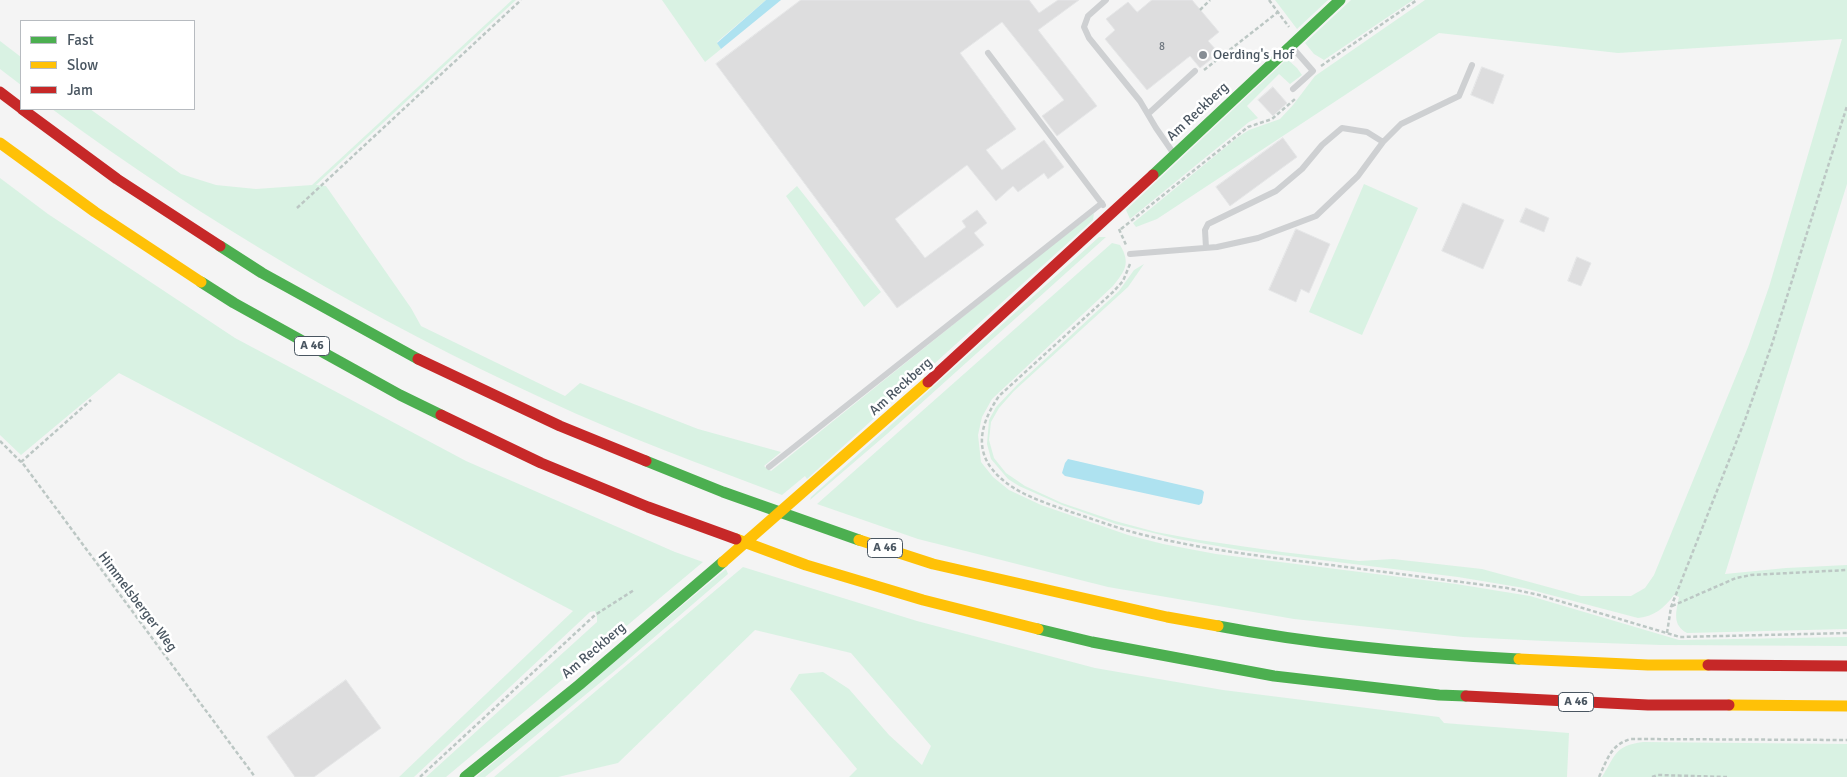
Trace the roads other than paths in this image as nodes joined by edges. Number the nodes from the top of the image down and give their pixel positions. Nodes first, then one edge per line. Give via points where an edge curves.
1 (1106, 0) edge
2 (1340, 0) edge
3 (1295, 42) junction
4 (988, 53) dead end
5 (1472, 65) dead end
6 (1194, 71) dead end
7 (1293, 89) dead end
8 (0, 92) edge
9 (20, 107) edge
10 (25, 110) edge
11 (1148, 114) junction
12 (1383, 142) junction
13 (0, 143) edge
14 (1175, 155) junction
15 (1102, 203) junction
16 (1110, 216) junction
17 (1206, 248) junction
18 (1130, 254) road end
19 (769, 467) dead end
20 (1847, 666) edge
21 (1847, 706) edge
22 (465, 777) edge

1 - 11 lane via 1088,16 1084,27
2 - 3 main road, Am Reckberg
3 - 7 lane via 1313,71
3 - 14 main road, Am Reckberg
4 - 15 lane
5 - 12 lane via 1458,96 1401,124
6 - 11 lane
8 - 9 main road, A 46
10 - 20 main road, A 46 via 117,179 262,273 428,364 560,426 723,492 823,529 933,564 1167,617 1276,637 1476,657 1648,665
11 - 14 lane
12 - 17 lane via 1358,176 1316,216 1258,238
12 - 17 lane via 1367,132 1342,128 1276,191 1208,224
13 - 21 main road, A 46 via 95,212 234,303 400,395 542,463 648,507 806,565 923,600 1092,642 1274,676 1439,695 1648,705
14 - 16 main road, Am Reckberg
15 - 16 lane
15 - 19 lane
16 - 22 main road, Am Reckberg via 802,494
17 - 18 lane

